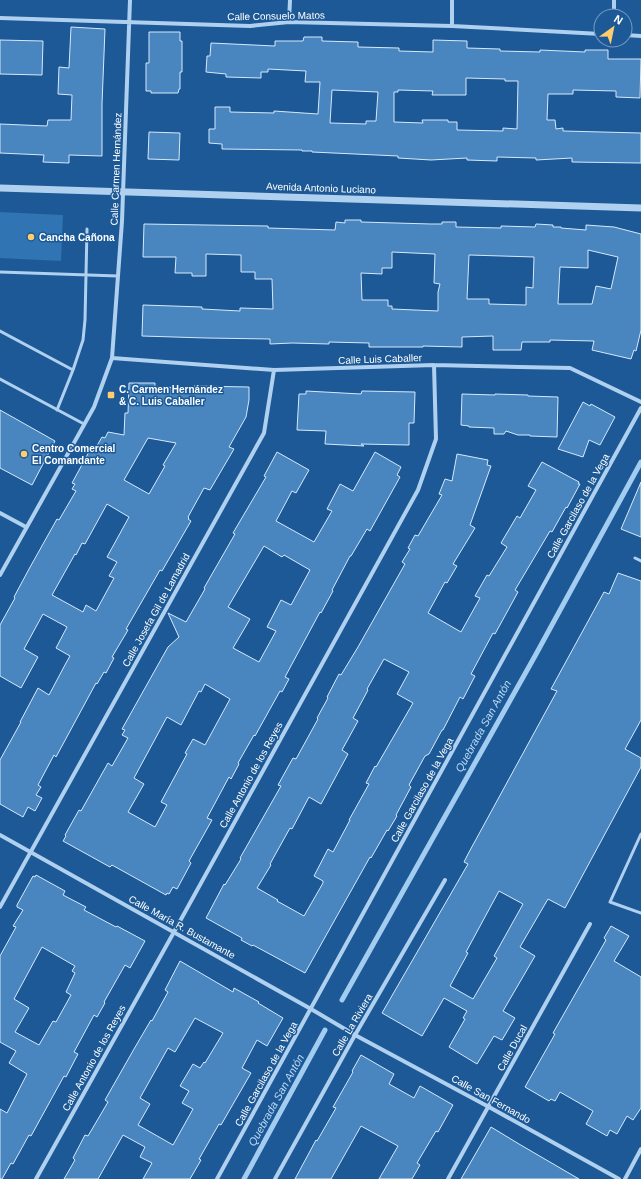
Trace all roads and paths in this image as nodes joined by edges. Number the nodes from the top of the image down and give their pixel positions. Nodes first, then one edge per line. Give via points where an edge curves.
1 (130, 0) edge
2 (290, 0) edge
3 (452, 0) edge
4 (0, 18) edge
5 (129, 22) junction
6 (289, 22) junction
7 (452, 26) junction
8 (593, 34) edge
9 (0, 188) edge
10 (123, 192) junction
11 (641, 208) edge
12 (87, 229) dead end
13 (0, 272) edge
14 (86, 275) junction
15 (118, 276) junction
16 (0, 331) edge
17 (112, 358) junction
18 (434, 365) junction
19 (73, 370) junction
20 (274, 370) junction
21 (0, 379) edge
22 (641, 402) edge
23 (641, 408) edge
24 (57, 410) junction
25 (84, 424) junction
26 (0, 513) edge
27 (26, 527) junction
28 (635, 558) dead end
29 (641, 561) edge
30 (0, 575) edge
31 (641, 834) edge
32 (0, 835) edge
33 (31, 851) junction
34 (445, 880) dead end
35 (0, 907) edge
36 (641, 913) edge
37 (590, 924) dead end
38 (174, 932) junction
39 (311, 1009) junction
40 (355, 1035) junction
41 (489, 1107) junction
42 (641, 1149) edge
43 (36, 1179) edge
44 (217, 1179) edge
45 (275, 1179) edge
46 (448, 1179) edge
47 (619, 1179) edge
48 (625, 1179) edge

1 - 5 street, Calle Carmen Hernández
2 - 6 street
3 - 7 street
4 - 5 street, Calle Consuelo Matos
5 - 6 street, Calle Consuelo Matos via 250,26
5 - 10 street, Calle Carmen Hernández
6 - 7 street, Calle Consuelo Matos
7 - 8 street, Calle Consuelo Matos
9 - 10 street, Avenida Antonio Luciano
10 - 11 street, Avenida Antonio Luciano
10 - 15 street, Calle Carmen Hernández
12 - 14 lane
13 - 14 lane
14 - 15 lane
14 - 19 lane via 83,340
15 - 17 street, Calle Carmen Hernández
16 - 19 lane
17 - 20 street, Calle Luis Caballer
17 - 25 street, Calle Carmen Hernández via 94,407
18 - 20 street, Calle Luis Caballer
18 - 22 street, Calle Luis Caballer via 570,368
18 - 38 street, Calle Antonio de los Reyes via 436,439 418,490
19 - 24 lane
20 - 33 street, Calle Josefa Gil de Lamadrid via 264,434
21 - 24 lane
23 - 39 street, Calle Garcilaso de la Vega
24 - 25 lane
25 - 27 street, Calle Carmen Hernández
26 - 27 street
27 - 30 street, Calle Carmen Hernández
28 - 29 lane
31 - 36 lane via 610,902
32 - 33 street, Calle María R. Bustamante
33 - 35 street, Calle Josefa Gil de Lamadrid
33 - 38 street, Calle María R. Bustamante
34 - 40 street, Calle La Riviera
37 - 41 street, Calle Ducal
38 - 39 street, Calle María R. Bustamante
38 - 43 street, Calle Antonio de los Reyes
39 - 40 street, Calle María R. Bustamante
39 - 44 street, Calle Garcilaso de la Vega
40 - 41 street, Calle San Fernando
40 - 45 street, Calle La Riviera
41 - 46 street, Calle Ducal
41 - 47 street, Calle San Fernando
42 - 48 street

